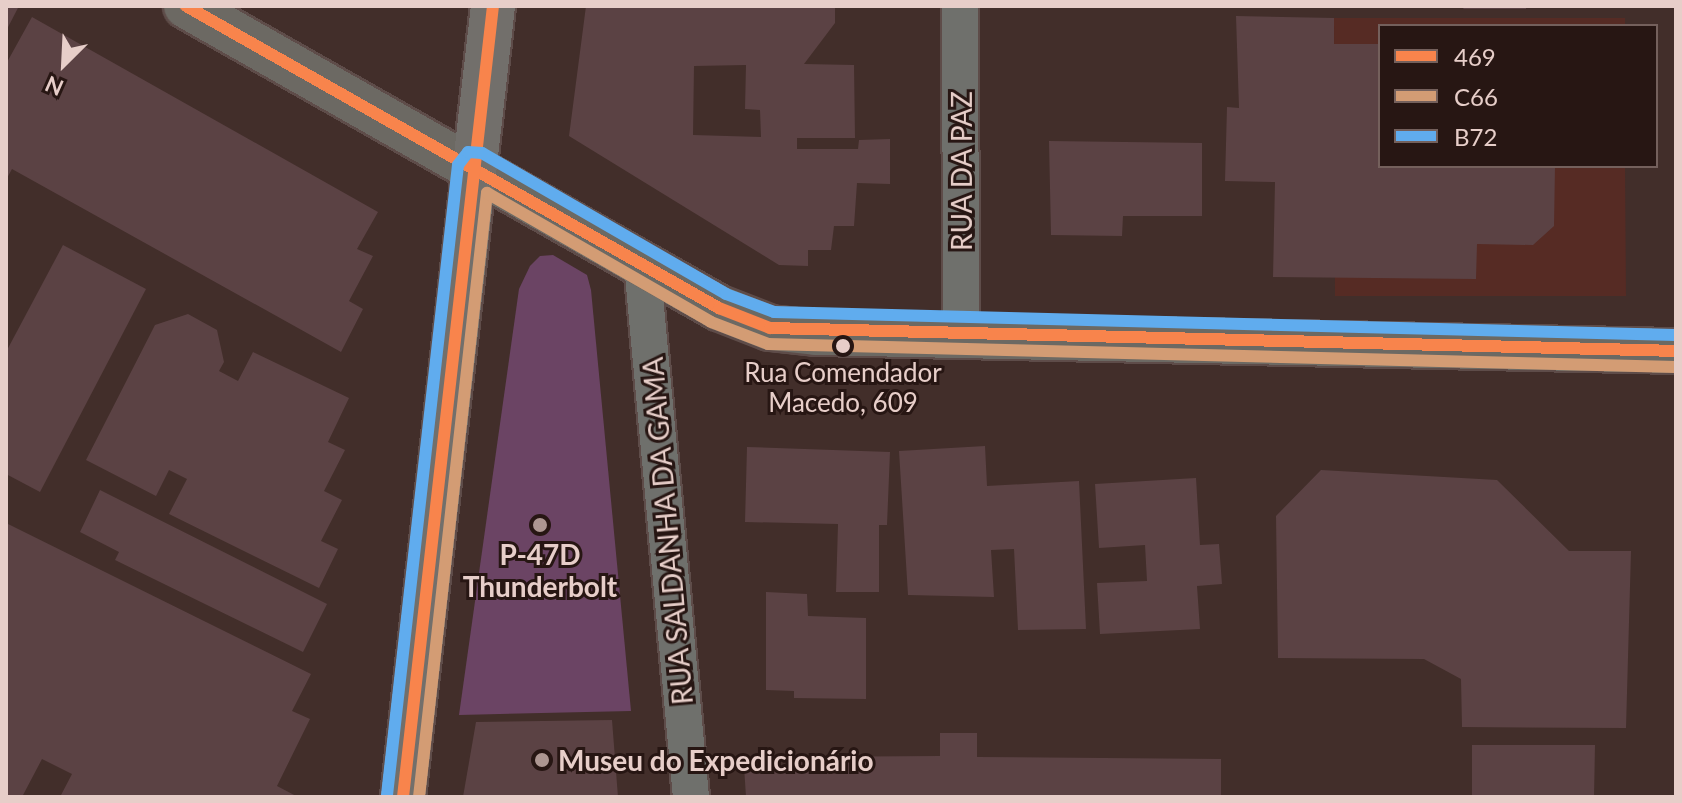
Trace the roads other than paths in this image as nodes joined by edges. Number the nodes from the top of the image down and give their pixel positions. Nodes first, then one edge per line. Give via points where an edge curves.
1 (186, 6) edge
2 (493, 6) edge
3 (960, 6) edge
4 (474, 167) junction
5 (642, 264) junction
6 (961, 336) junction
7 (1676, 351) edge
8 (403, 797) edge
9 (691, 797) edge

1 - 4 main road
2 - 4 main road
3 - 6 street, RUA DA PAZ
4 - 5 main road
4 - 8 main road
5 - 6 main road via 719,308 770,328
5 - 9 street, RUA SALDANHA DA GAMA
6 - 7 main road

